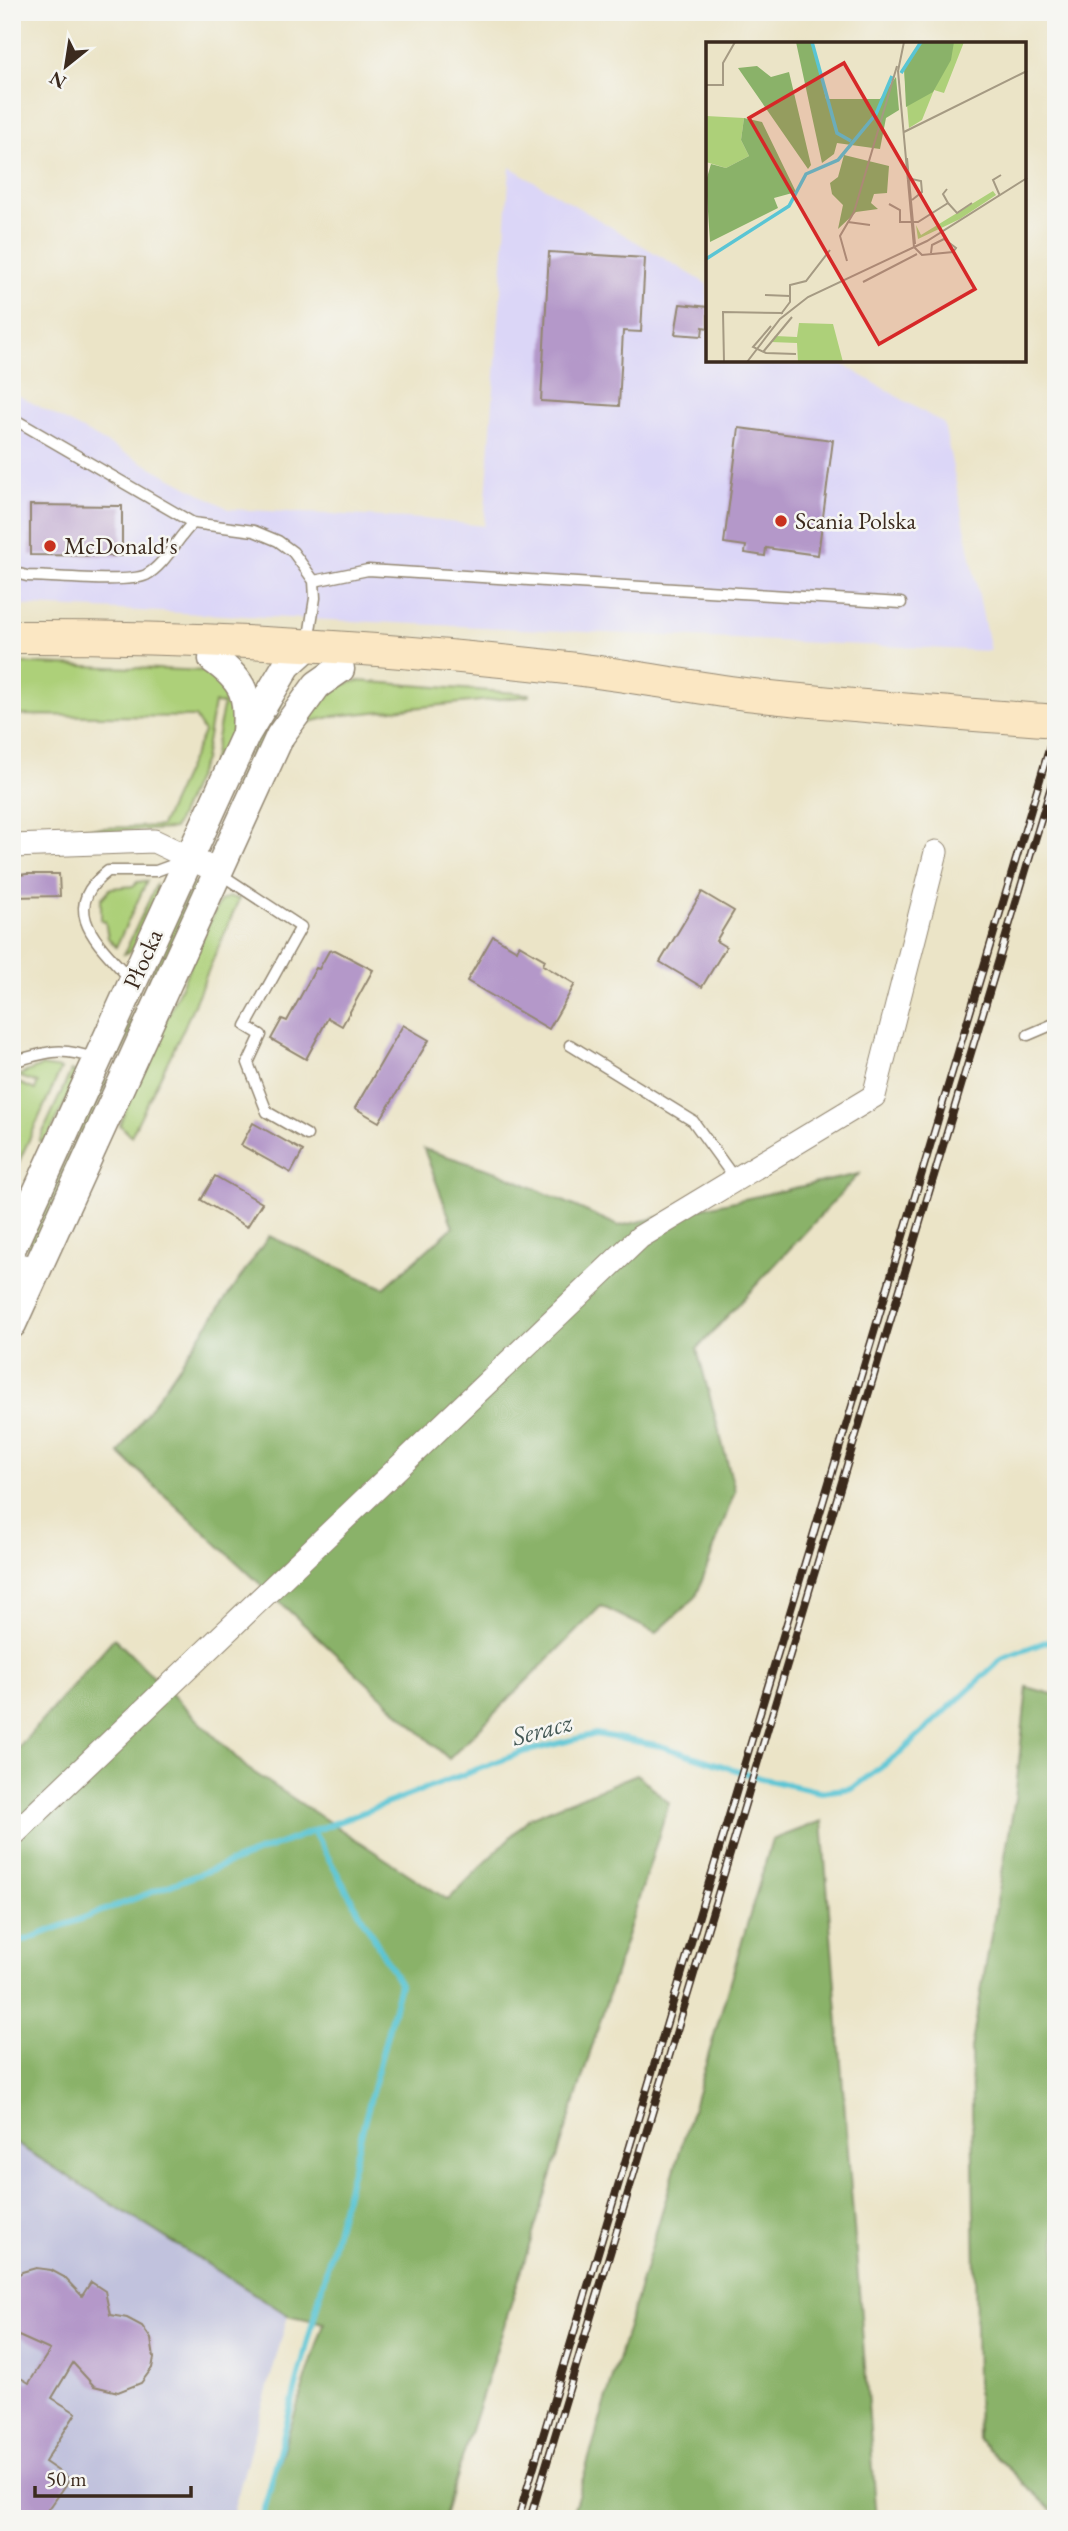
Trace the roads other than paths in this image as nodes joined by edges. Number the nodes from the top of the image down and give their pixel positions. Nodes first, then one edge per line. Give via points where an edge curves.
1 (12, 418) edge
2 (193, 523) junction
3 (12, 572) edge
4 (314, 582) junction
5 (901, 603) dead end
6 (12, 637) edge
7 (12, 651) edge
8 (213, 659) junction
9 (299, 659) junction
10 (340, 669) junction
11 (746, 694) junction
12 (1056, 721) edge
13 (246, 734) junction
14 (280, 736) junction
15 (12, 846) edge
16 (936, 852) dead end
17 (190, 858) junction
18 (217, 871) junction
19 (133, 982) junction
20 (1056, 1023) edge
21 (1028, 1035) dead end
22 (570, 1045) dead end
23 (97, 1060) junction
24 (12, 1062) edge
25 (127, 1073) junction
26 (307, 1135) dead end
27 (735, 1179) junction
28 (12, 1247) edge
29 (25, 1266) edge
30 (12, 1324) edge
31 (12, 1836) edge

1 - 2 lane
2 - 3 lane via 145,575 27,576
2 - 4 lane via 244,528 278,541 306,567
4 - 5 lane via 368,570
4 - 9 lane via 316,598
6 - 9 main road via 163,638
7 - 8 main road
8 - 9 main road
8 - 13 street, Płocka via 243,688 248,709
9 - 10 main road
9 - 11 main road via 566,668
9 - 13 street, Płocka
9 - 14 street, Płocka
10 - 11 main road via 552,686
10 - 14 street, Płocka via 317,685
11 - 12 main road
13 - 17 street, Płocka
14 - 18 street, Płocka
15 - 17 street via 154,841
16 - 27 street via 874,1096
17 - 18 street
17 - 19 street, Płocka
17 - 19 lane via 156,871 108,871 88,888 83,902 85,922
18 - 25 street, Płocka
18 - 26 lane via 301,928 246,1026 261,1035 248,1063 267,1112
19 - 23 street, Płocka
20 - 21 lane
22 - 27 lane via 693,1121
23 - 24 lane via 74,1051 53,1050
23 - 25 street
23 - 28 street, Płocka
25 - 29 street, Płocka
27 - 31 street via 640,1237
29 - 30 street, Płocka

